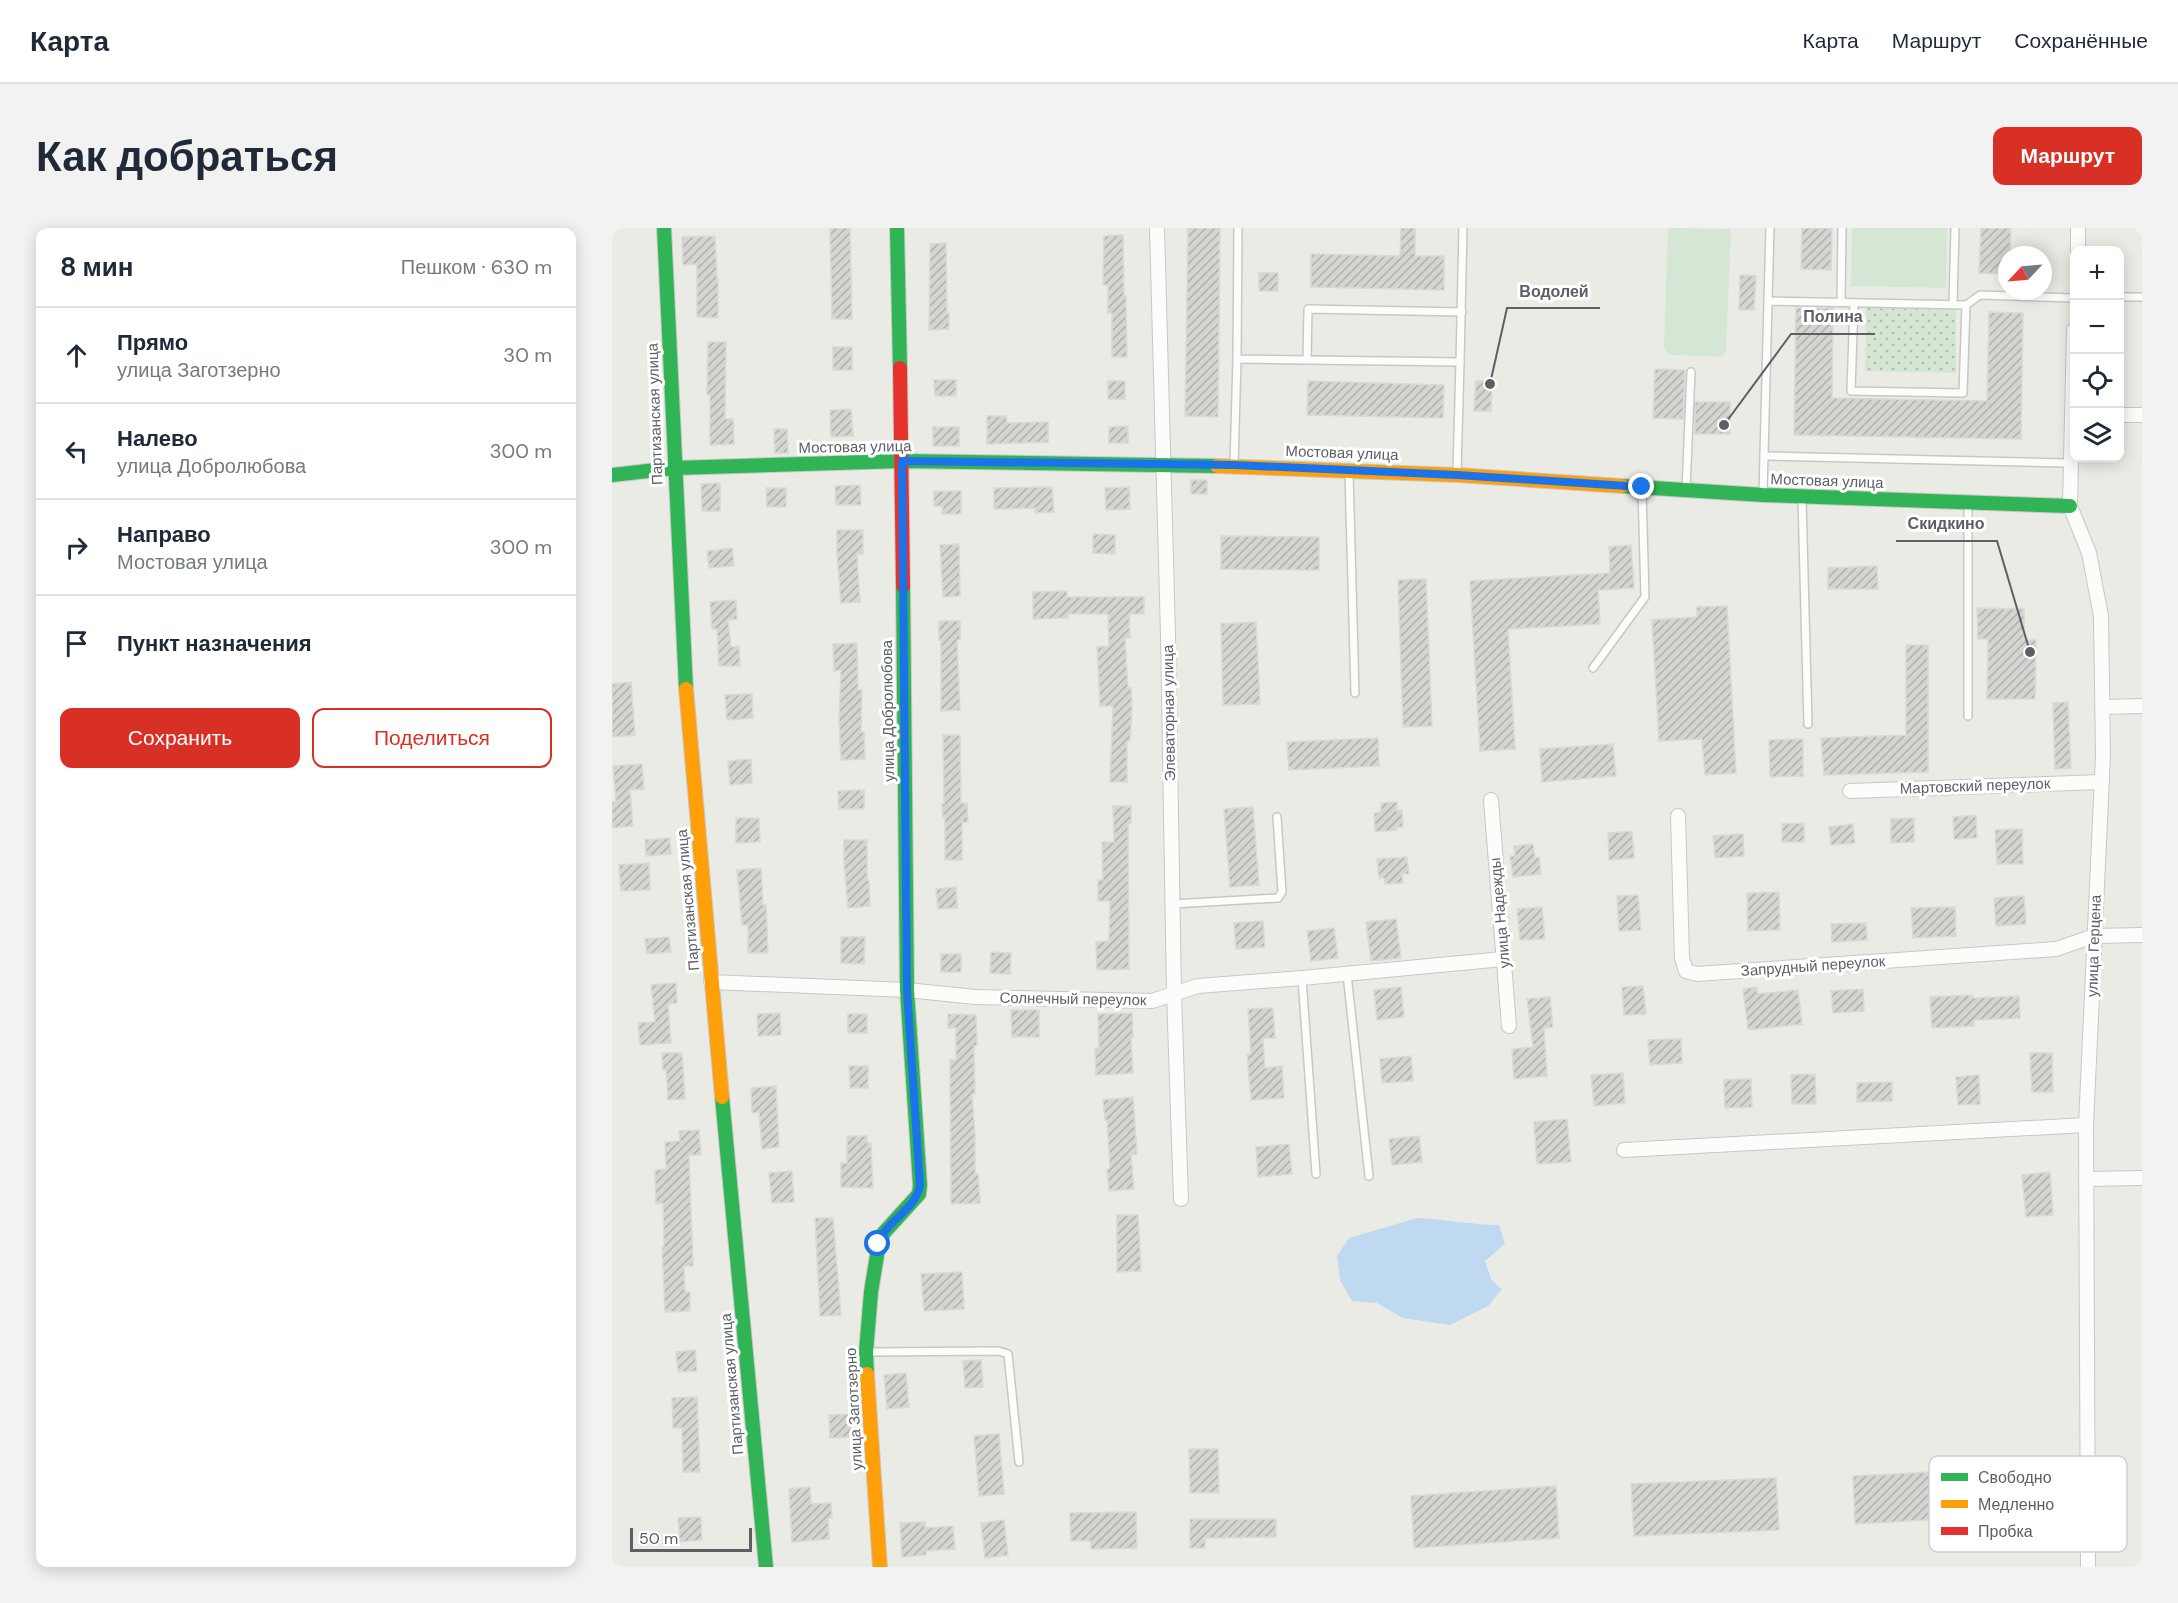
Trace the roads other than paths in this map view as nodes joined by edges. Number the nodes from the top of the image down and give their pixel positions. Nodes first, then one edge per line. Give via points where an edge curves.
1 (664, 228) edge
2 (897, 228) edge
3 (1157, 228) edge
4 (1238, 228) edge
5 (1463, 228) edge
6 (1770, 228) edge
7 (1842, 228) edge
8 (1955, 228) edge
9 (2078, 228) edge
10 (2078, 246) edge
11 (2124, 297) edge
12 (2142, 297) edge
13 (2070, 298) edge
14 (1768, 301) junction
15 (1841, 302) junction
16 (1854, 303) junction
17 (1953, 304) junction
18 (1966, 304) junction
19 (1462, 312) junction
20 (2074, 354) edge
21 (1237, 358) junction
22 (1307, 360) junction
23 (1460, 362) junction
24 (1691, 372) dead end
25 (2073, 408) edge
26 (2124, 415) edge
27 (2142, 415) edge
28 (1764, 456) junction
29 (902, 461) junction
30 (2070, 463) joint
31 (1163, 465) junction
32 (1234, 465) junction
33 (674, 468) junction
34 (1349, 470) junction
35 (612, 475) edge
36 (1457, 475) junction
37 (1642, 487) junction
38 (1686, 490) junction
39 (1763, 495) junction
40 (1802, 496) junction
41 (1968, 502) junction
42 (2070, 506) junction
43 (1593, 668) dead end
44 (1355, 693) dead end
45 (2142, 706) edge
46 (2103, 707) junction
47 (1968, 716) dead end
48 (1808, 724) dead end
49 (2101, 782) junction
50 (1850, 791) dead end
51 (1491, 800) dead end
52 (1678, 816) dead end
53 (1277, 817) dead end
54 (1172, 904) junction
55 (2142, 935) edge
56 (2094, 936) junction
57 (1503, 959) junction
58 (1347, 974) junction
59 (1302, 978) junction
60 (711, 982) junction
61 (907, 990) junction
62 (1174, 994) junction
63 (1509, 1026) dead end
64 (2086, 1125) junction
65 (1624, 1149) dead end
66 (1316, 1174) dead end
67 (1369, 1176) dead end
68 (2142, 1178) edge
69 (2086, 1179) junction
70 (919, 1194) joint
71 (1181, 1198) dead end
72 (866, 1352) junction
73 (2087, 1456) edge
74 (1019, 1462) dead end
75 (2088, 1552) edge
76 (766, 1567) edge
77 (880, 1567) edge
78 (2088, 1567) edge

1 - 33 street, Партизанская улица
2 - 29 street, улица Добролюбова
3 - 31 street, Элеваторная улица
4 - 21 lane
5 - 19 lane
6 - 14 lane
7 - 15 lane
8 - 17 lane
9 - 10 street
11 - 12 lane
13 - 18 lane via 1980,295
14 - 15 lane
14 - 28 lane
15 - 16 lane
16 - 17 lane
16 - 18 lane via 1851,391 1963,393
17 - 18 lane
19 - 22 lane via 1308,309
19 - 23 lane
20 - 25 street, улица Герцена
21 - 22 lane
21 - 32 lane
22 - 23 lane
23 - 36 lane
24 - 38 lane
26 - 27 street
28 - 30 lane
28 - 39 lane
29 - 31 street, Мостовая улица
29 - 33 street, Мостовая улица
29 - 61 street, улица Добролюбова
30 - 42 street, улица Герцена
31 - 32 street, Мостовая улица
31 - 54 street, Элеваторная улица
32 - 34 street, Мостовая улица
33 - 35 street, Мостовая улица
33 - 60 street, Партизанская улица via 687,718
34 - 36 street, Мостовая улица
34 - 44 lane
36 - 37 street, Мостовая улица
37 - 38 street, Мостовая улица
37 - 43 lane via 1646,597
38 - 39 street, Мостовая улица
39 - 40 street, Мостовая улица
40 - 41 street, Мостовая улица
40 - 48 lane
41 - 42 street, Мостовая улица
41 - 47 lane
42 - 46 street, улица Герцена via 2089,553 2101,616
45 - 46 street
46 - 49 street, улица Герцена
49 - 50 street, Мартовский переулок
49 - 56 street, улица Герцена
51 - 57 street, улица Надежды
52 - 56 street, Запрудный переулок via 1682,958 1686,970 1697,974 2056,949
53 - 54 lane via 1282,892 1278,898
54 - 62 street, Элеваторная улица
55 - 56 street
56 - 64 street, улица Герцена
57 - 58 street, Солнечный переулок
57 - 63 street, улица Надежды
58 - 59 street, Солнечный переулок
58 - 67 lane
59 - 62 street, Солнечный переулок via 1198,986
59 - 66 lane
60 - 61 street, Солнечный переулок
60 - 76 street, Партизанская улица
61 - 62 street, Солнечный переулок via 975,997 1152,1001
61 - 70 street, улица Добролюбова
62 - 71 street, Элеваторная улица
64 - 65 street
64 - 69 street, улица Герцена
68 - 69 street
69 - 73 street, улица Герцена
70 - 72 street, улица Заготзерно via 880,1237
72 - 74 lane via 1008,1354
72 - 77 street, улица Заготзерно
75 - 78 street, улица Герцена

